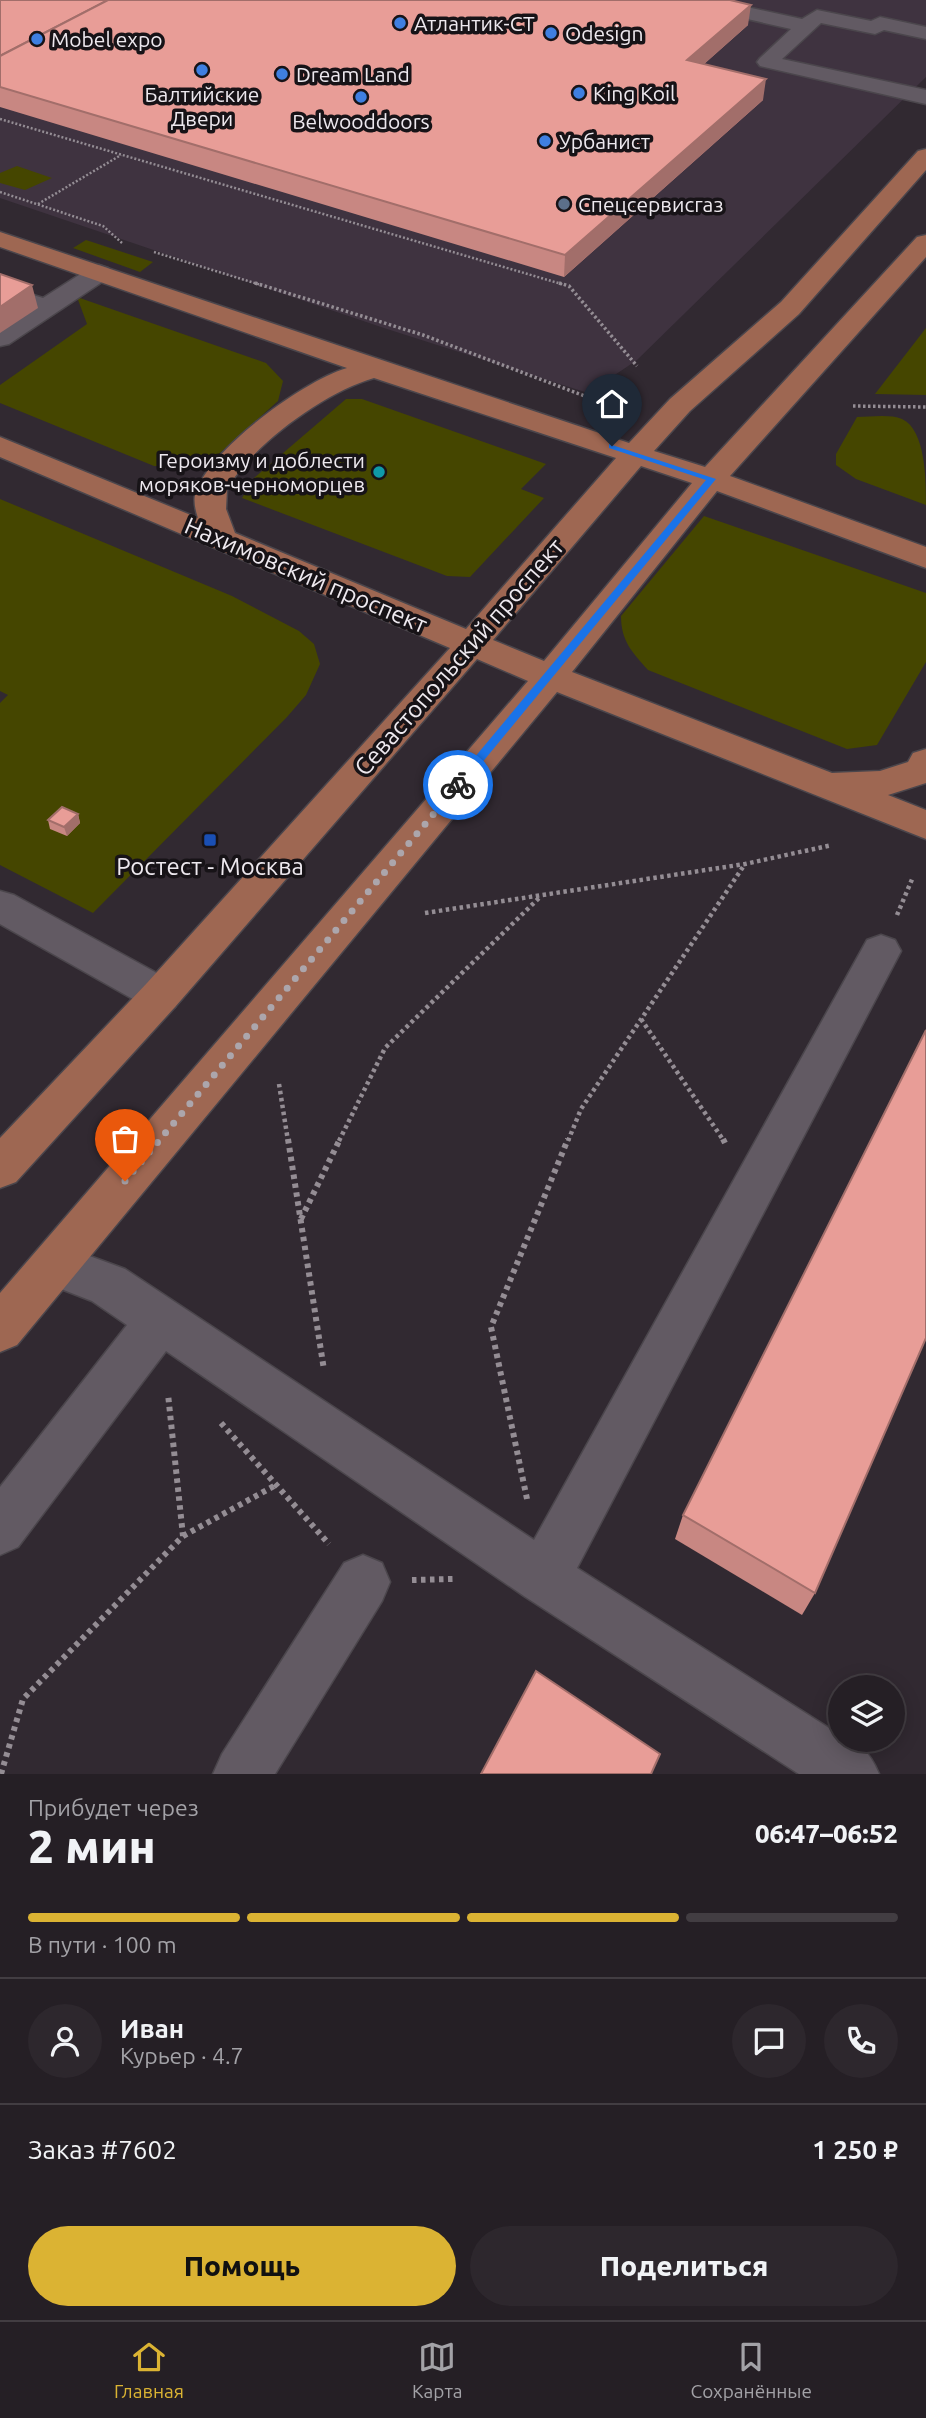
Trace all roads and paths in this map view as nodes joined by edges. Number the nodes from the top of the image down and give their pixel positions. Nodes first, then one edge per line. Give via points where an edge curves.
1 (688, 0) edge
2 (806, 26) junction
3 (926, 33) edge
4 (926, 97) edge
5 (0, 119) edge
6 (121, 154) junction
7 (926, 156) edge
8 (0, 192) edge
9 (38, 205) junction
10 (0, 239) edge
11 (134, 246) dead end
12 (148, 250) dead end
13 (922, 254) edge
14 (99, 273) junction
15 (0, 293) edge
16 (46, 308) junction
17 (0, 338) edge
18 (637, 366) dead end
19 (375, 369) junction
20 (598, 401) dead end
21 (853, 406) dead end
22 (926, 407) edge
23 (0, 446) edge
24 (635, 454) junction
25 (711, 479) junction
26 (223, 540) junction
27 (926, 558) edge
28 (471, 644) junction
29 (550, 677) junction
30 (926, 762) edge
31 (821, 783) junction
32 (926, 825) edge
33 (832, 845) dead end
34 (745, 864) junction
35 (542, 895) junction
36 (0, 906) edge
37 (425, 913) dead end
38 (881, 951) dead end
39 (161, 995) junction
40 (641, 1019) junction
41 (279, 1084) dead end
42 (0, 1168) edge
43 (754, 1185) junction
44 (301, 1219) junction
45 (54, 1265) junction
46 (160, 1320) junction
47 (0, 1329) edge
48 (214, 1415) dead end
49 (335, 1437) junction
50 (276, 1485) junction
51 (0, 1530) edge
52 (183, 1536) junction
53 (543, 1577) junction
54 (363, 1581) joint
55 (1, 1774) edge
56 (242, 1774) edge
57 (850, 1774) edge

1 - 2 street
2 - 3 street via 817,16
2 - 4 street via 767,62
5 - 6 path
6 - 9 path
6 - 18 path via 569,286
7 - 24 main road, Севастопольский проспект via 790,308 680,405
8 - 9 path
9 - 11 path via 103,226 121,242
10 - 14 main road
12 - 20 path via 422,335
13 - 25 main road
14 - 16 street
14 - 19 main road
15 - 16 street
16 - 17 street
19 - 24 main road
19 - 26 main road via 341,378 314,392 230,464 211,489 211,514
21 - 22 path
23 - 26 main road, Нахимовский проспект
24 - 25 main road
24 - 28 main road, Севастопольский проспект
25 - 27 main road
25 - 29 main road
26 - 28 main road, Нахимовский проспект
28 - 29 main road, Нахимовский проспект
28 - 39 main road, Севастопольский проспект
29 - 31 main road, Нахимовский проспект
29 - 45 main road
30 - 31 main road via 921,771 881,783
31 - 32 main road, Нахимовский проспект
33 - 34 path
34 - 35 path
34 - 40 path
35 - 37 path
35 - 44 path via 385,1048
36 - 39 street
38 - 43 street
39 - 42 main road, Севастопольский проспект
40 - 43 path
40 - 53 path via 581,1109 491,1327
41 - 44 path
43 - 53 street
44 - 49 path
45 - 46 street via 108,1286
45 - 47 main road
46 - 49 street
46 - 51 street
46 - 52 path
48 - 50 path
49 - 53 street
50 - 52 path
50 - 54 path
52 - 55 path via 23,1699
53 - 57 street
54 - 56 street

